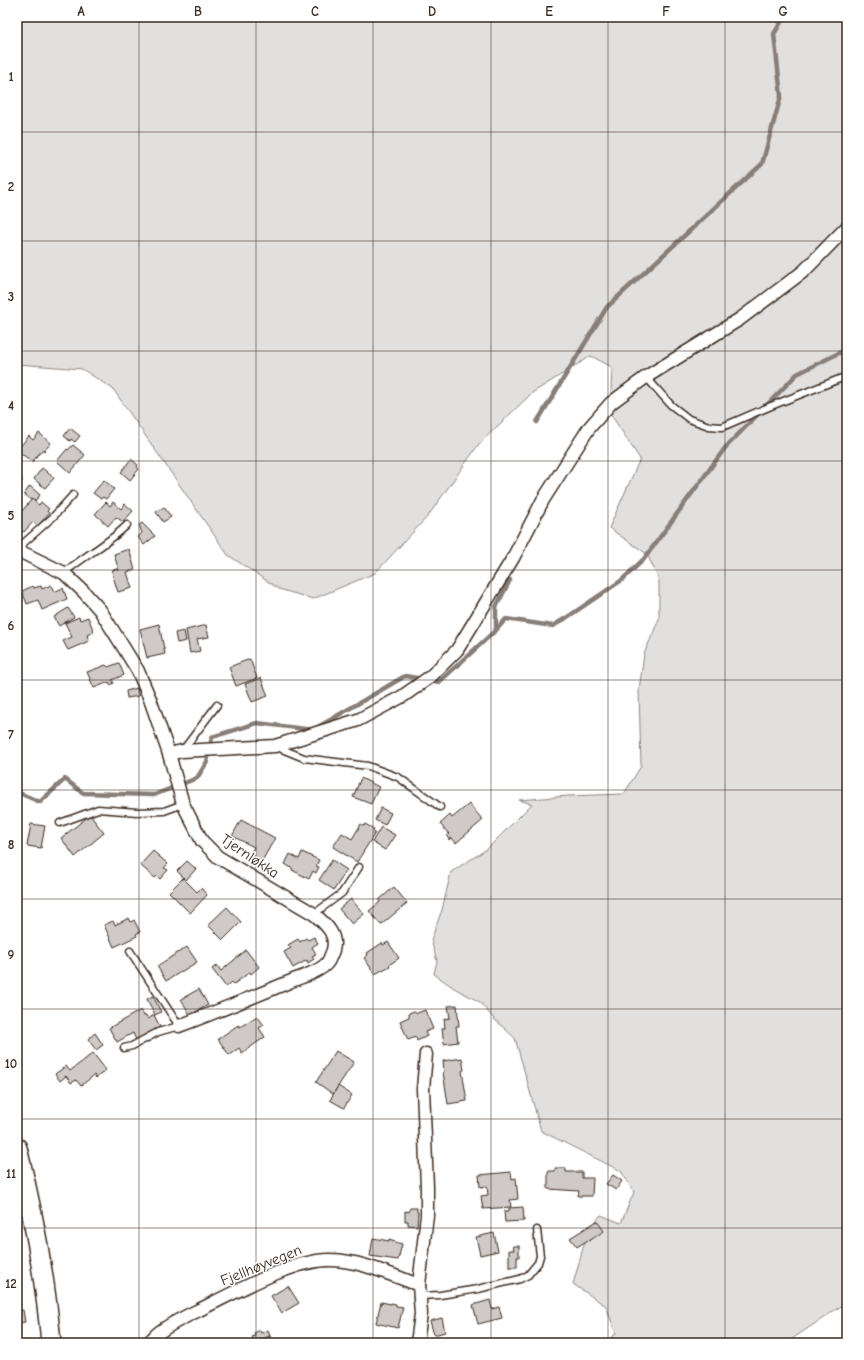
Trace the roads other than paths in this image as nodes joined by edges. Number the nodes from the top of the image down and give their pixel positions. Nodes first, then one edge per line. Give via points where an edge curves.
1 (847, 227) edge
2 (847, 376) edge
3 (646, 377) junction
4 (73, 495) dead end
5 (127, 525) dead end
6 (17, 549) edge
7 (64, 573) junction
8 (217, 705) dead end
9 (275, 746) junction
10 (182, 751) junction
11 (169, 754) junction
12 (183, 804) junction
13 (440, 807) dead end
14 (60, 823) dead end
15 (359, 867) dead end
16 (314, 914) junction
17 (130, 951) dead end
18 (179, 1026) junction
19 (124, 1048) dead end
20 (426, 1054) dead end
21 (17, 1148) edge
22 (537, 1230) dead end
23 (420, 1291) junction
24 (51, 1343) edge
25 (148, 1343) edge
26 (417, 1343) edge

1 - 3 street via 804,271 740,319
2 - 3 lane via 717,428 689,419 670,405
3 - 9 street via 611,403 589,428 543,500 513,558 457,650 430,677 403,696 358,720
4 - 6 lane
5 - 7 lane
6 - 7 street, Tjernløkka
7 - 11 street, Tjernløkka via 100,610 138,671
8 - 10 lane
9 - 10 street
9 - 13 lane via 304,758 368,766 398,777
10 - 11 street
11 - 12 street, Tjernløkka
12 - 14 lane via 164,811 98,809
12 - 16 street, Tjernløkka via 202,841 218,857
15 - 16 lane via 342,893
16 - 18 street, Tjernløkka via 333,935 333,951 327,963 315,971
17 - 18 lane
18 - 19 lane via 158,1032
20 - 23 street via 423,1089 427,1215
21 - 24 main road via 38,1241
22 - 23 lane via 540,1256 534,1269 524,1277 478,1289 440,1295
23 - 25 street, Fjellhøyvegen via 360,1264 331,1259 314,1261 247,1286 187,1316 156,1334
23 - 26 street via 421,1314

